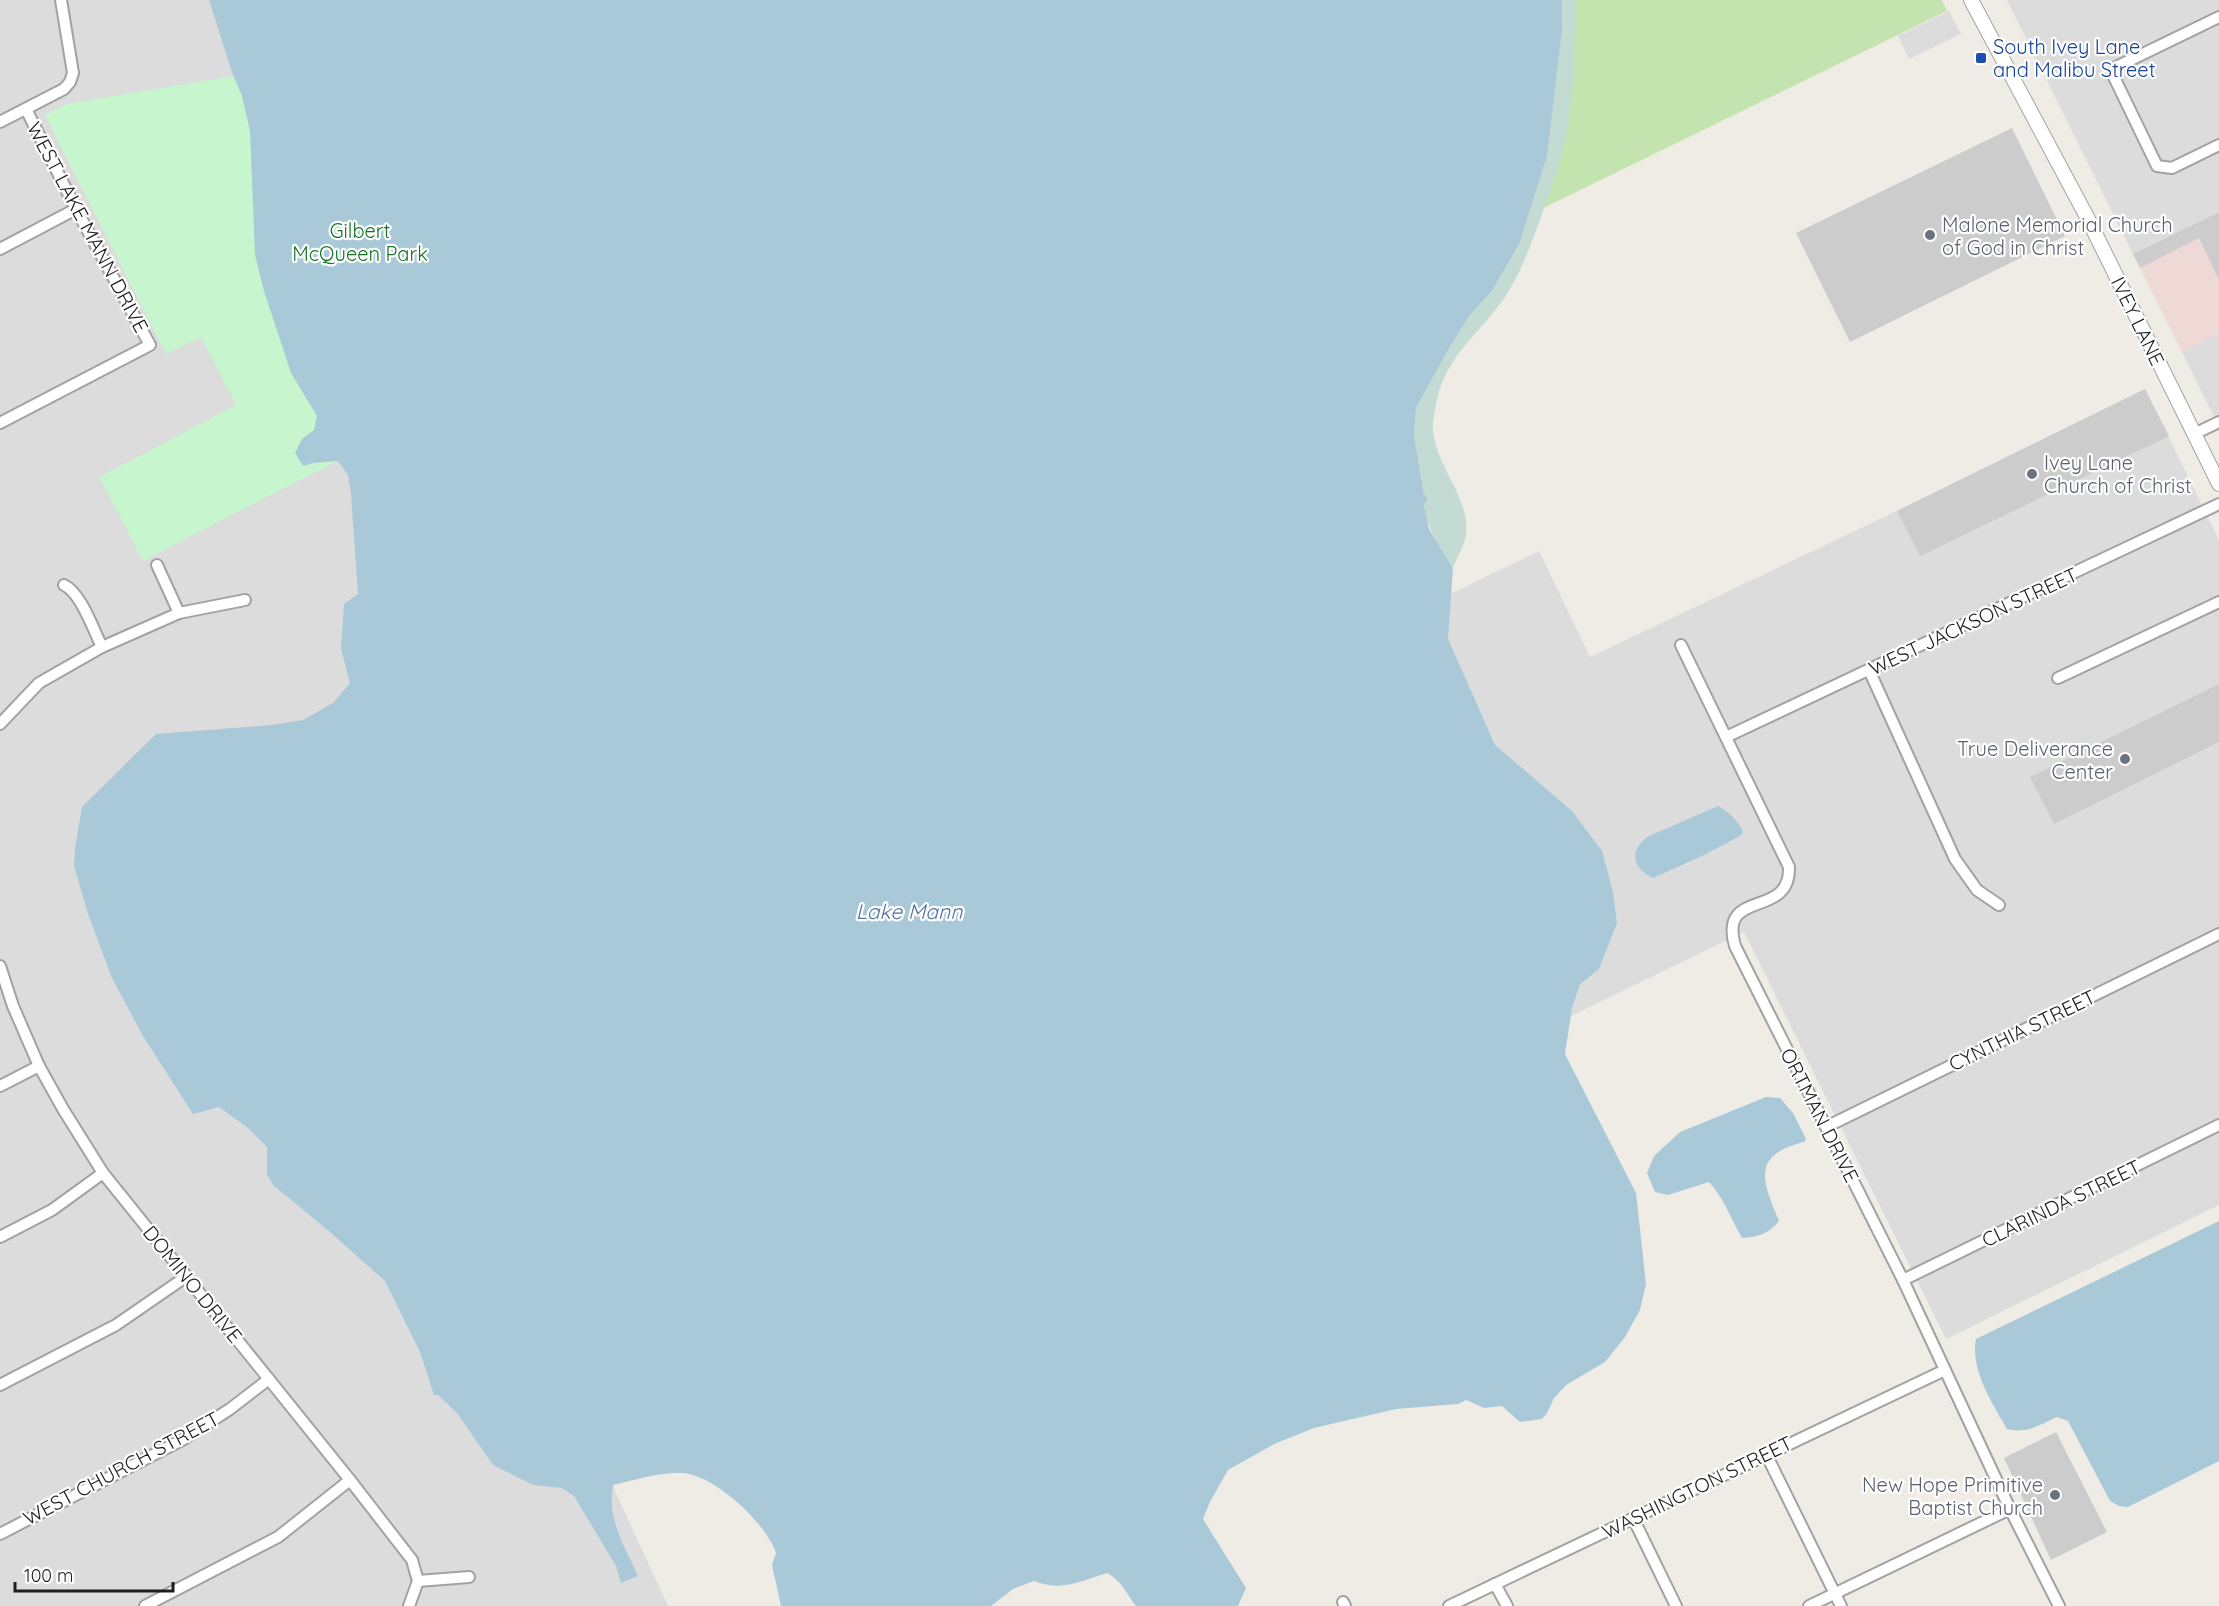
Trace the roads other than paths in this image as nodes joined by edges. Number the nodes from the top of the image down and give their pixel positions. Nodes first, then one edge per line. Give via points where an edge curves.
1 (61, 0) edge
2 (1976, 2) edge
3 (2219, 17) edge
4 (26, 109) junction
5 (0, 122) edge
6 (2219, 145) edge
7 (76, 209) junction
8 (0, 249) edge
9 (2219, 422) edge
10 (0, 423) edge
11 (2194, 434) junction
12 (2219, 484) edge
13 (2219, 504) edge
14 (157, 564) dead end
15 (64, 585) dead end
16 (245, 600) dead end
17 (2219, 602) edge
18 (179, 613) junction
19 (1681, 645) dead end
20 (102, 647) junction
21 (1869, 670) junction
22 (2058, 678) dead end
23 (0, 724) edge
24 (1726, 737) junction
25 (1999, 905) dead end
26 (2219, 934) edge
27 (0, 966) edge
28 (39, 1066) junction
29 (0, 1086) edge
30 (2219, 1125) edge
31 (1826, 1127) junction
32 (104, 1173) junction
33 (0, 1237) edge
34 (187, 1276) junction
35 (1903, 1280) junction
36 (1945, 1370) junction
37 (269, 1379) junction
38 (0, 1385) edge
39 (1766, 1454) junction
40 (350, 1480) junction
41 (2010, 1509) junction
42 (1633, 1518) junction
43 (0, 1534) edge
44 (469, 1577) dead end
45 (417, 1581) junction
46 (1495, 1584) junction
47 (1834, 1594) junction
48 (145, 1606) edge
49 (409, 1606) edge
50 (1449, 1606) edge
51 (1507, 1606) edge
52 (1676, 1606) edge
53 (1809, 1606) edge
54 (1840, 1606) edge
55 (2059, 1606) edge

1 - 4 street via 73,73 64,88
2 - 11 street, IVEY LANE
3 - 6 street via 2116,67 2113,75 2157,166 2172,168
4 - 5 street
4 - 7 street, WEST LAKE MANN DRIVE
7 - 8 street
7 - 10 street, WEST LAKE MANN DRIVE via 150,345
9 - 11 street
11 - 12 street, IVEY LANE
13 - 21 street, WEST JACKSON STREET
14 - 18 street
15 - 20 street via 77,596
16 - 18 street
17 - 22 street
18 - 20 street
19 - 24 street, ORTMAN DRIVE
20 - 23 street via 39,683
21 - 24 street, WEST JACKSON STREET
21 - 25 street via 1955,859 1977,890
24 - 31 street, ORTMAN DRIVE via 1789,867 1784,888 1741,912 1733,919 1731,934
26 - 31 street, CYNTHIA STREET
27 - 28 street, DOMINO DRIVE
28 - 29 street
28 - 32 street, DOMINO DRIVE
30 - 35 street, CLARINDA STREET
31 - 35 street, ORTMAN DRIVE
32 - 33 street via 52,1210
32 - 34 street, DOMINO DRIVE
34 - 37 street, DOMINO DRIVE
34 - 38 street via 116,1325
35 - 36 street, ORTMAN DRIVE
36 - 39 street, WASHINGTON STREET
36 - 41 street, ORTMAN DRIVE
37 - 40 street, DOMINO DRIVE
37 - 43 street, WEST CHURCH STREET via 182,1440
39 - 42 street, WASHINGTON STREET
39 - 47 street
40 - 45 street, DOMINO DRIVE via 412,1560
40 - 48 street via 278,1537
41 - 47 street
41 - 55 street, ORTMAN DRIVE
42 - 46 street, WASHINGTON STREET
42 - 52 street
44 - 45 street
45 - 49 street
46 - 50 street, WASHINGTON STREET
46 - 51 street
47 - 53 street
47 - 54 street

